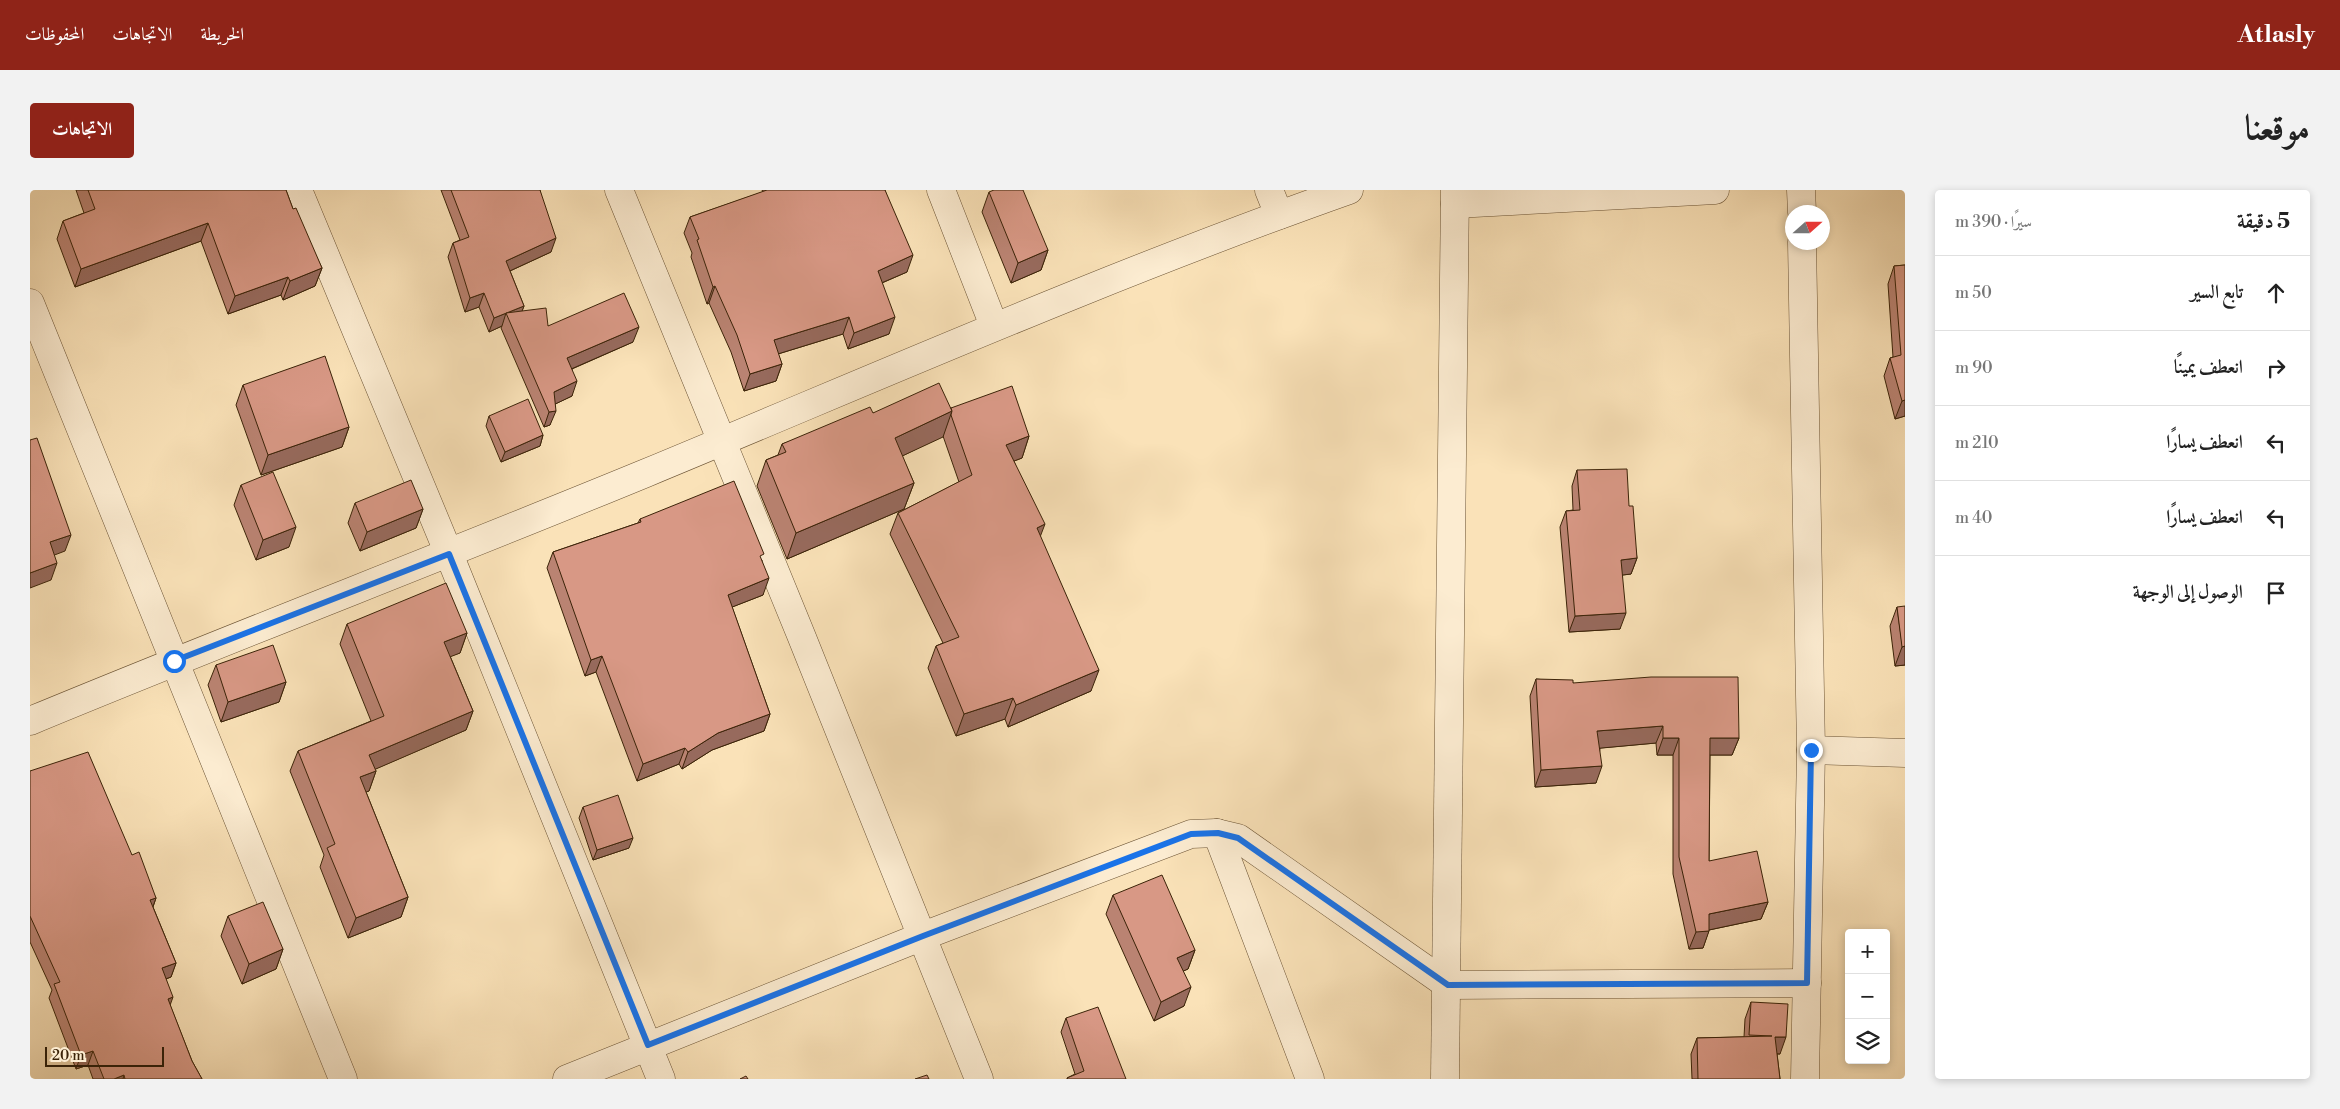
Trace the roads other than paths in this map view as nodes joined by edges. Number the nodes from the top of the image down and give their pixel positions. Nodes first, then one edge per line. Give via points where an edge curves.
1 (298, 190) edge
2 (619, 190) edge
3 (941, 190) edge
4 (1269, 190) edge
5 (1349, 190) edge
6 (1715, 190) edge
7 (1801, 190) edge
8 (1455, 197) edge
9 (1802, 205) edge
10 (1279, 215) junction
11 (1802, 250) edge
12 (30, 303) edge
13 (994, 326) junction
14 (720, 442) junction
15 (449, 554) junction
16 (174, 661) junction
17 (30, 721) edge
18 (1811, 750) junction
19 (1905, 753) edge
20 (1218, 833) junction
21 (923, 936) junction
22 (1807, 983) junction
23 (1448, 985) junction
24 (648, 1045) junction
25 (343, 1079) edge
26 (567, 1079) edge
27 (661, 1079) edge
28 (979, 1079) edge
29 (1310, 1079) edge
30 (1445, 1079) edge
31 (1805, 1079) edge

1 - 15 street
2 - 14 street
3 - 13 street
4 - 10 street
5 - 10 street
6 - 8 street
7 - 9 street
8 - 23 street
10 - 13 street
11 - 18 street
12 - 16 street
13 - 14 street
14 - 15 street
14 - 21 street
15 - 16 street
15 - 24 street
16 - 17 street
16 - 25 street
18 - 19 street
18 - 22 street
20 - 21 street via 1191,834
20 - 23 street via 1238,838
20 - 29 street
21 - 24 street
21 - 28 street
22 - 23 street
22 - 31 street
23 - 30 street
24 - 26 street
24 - 27 street

